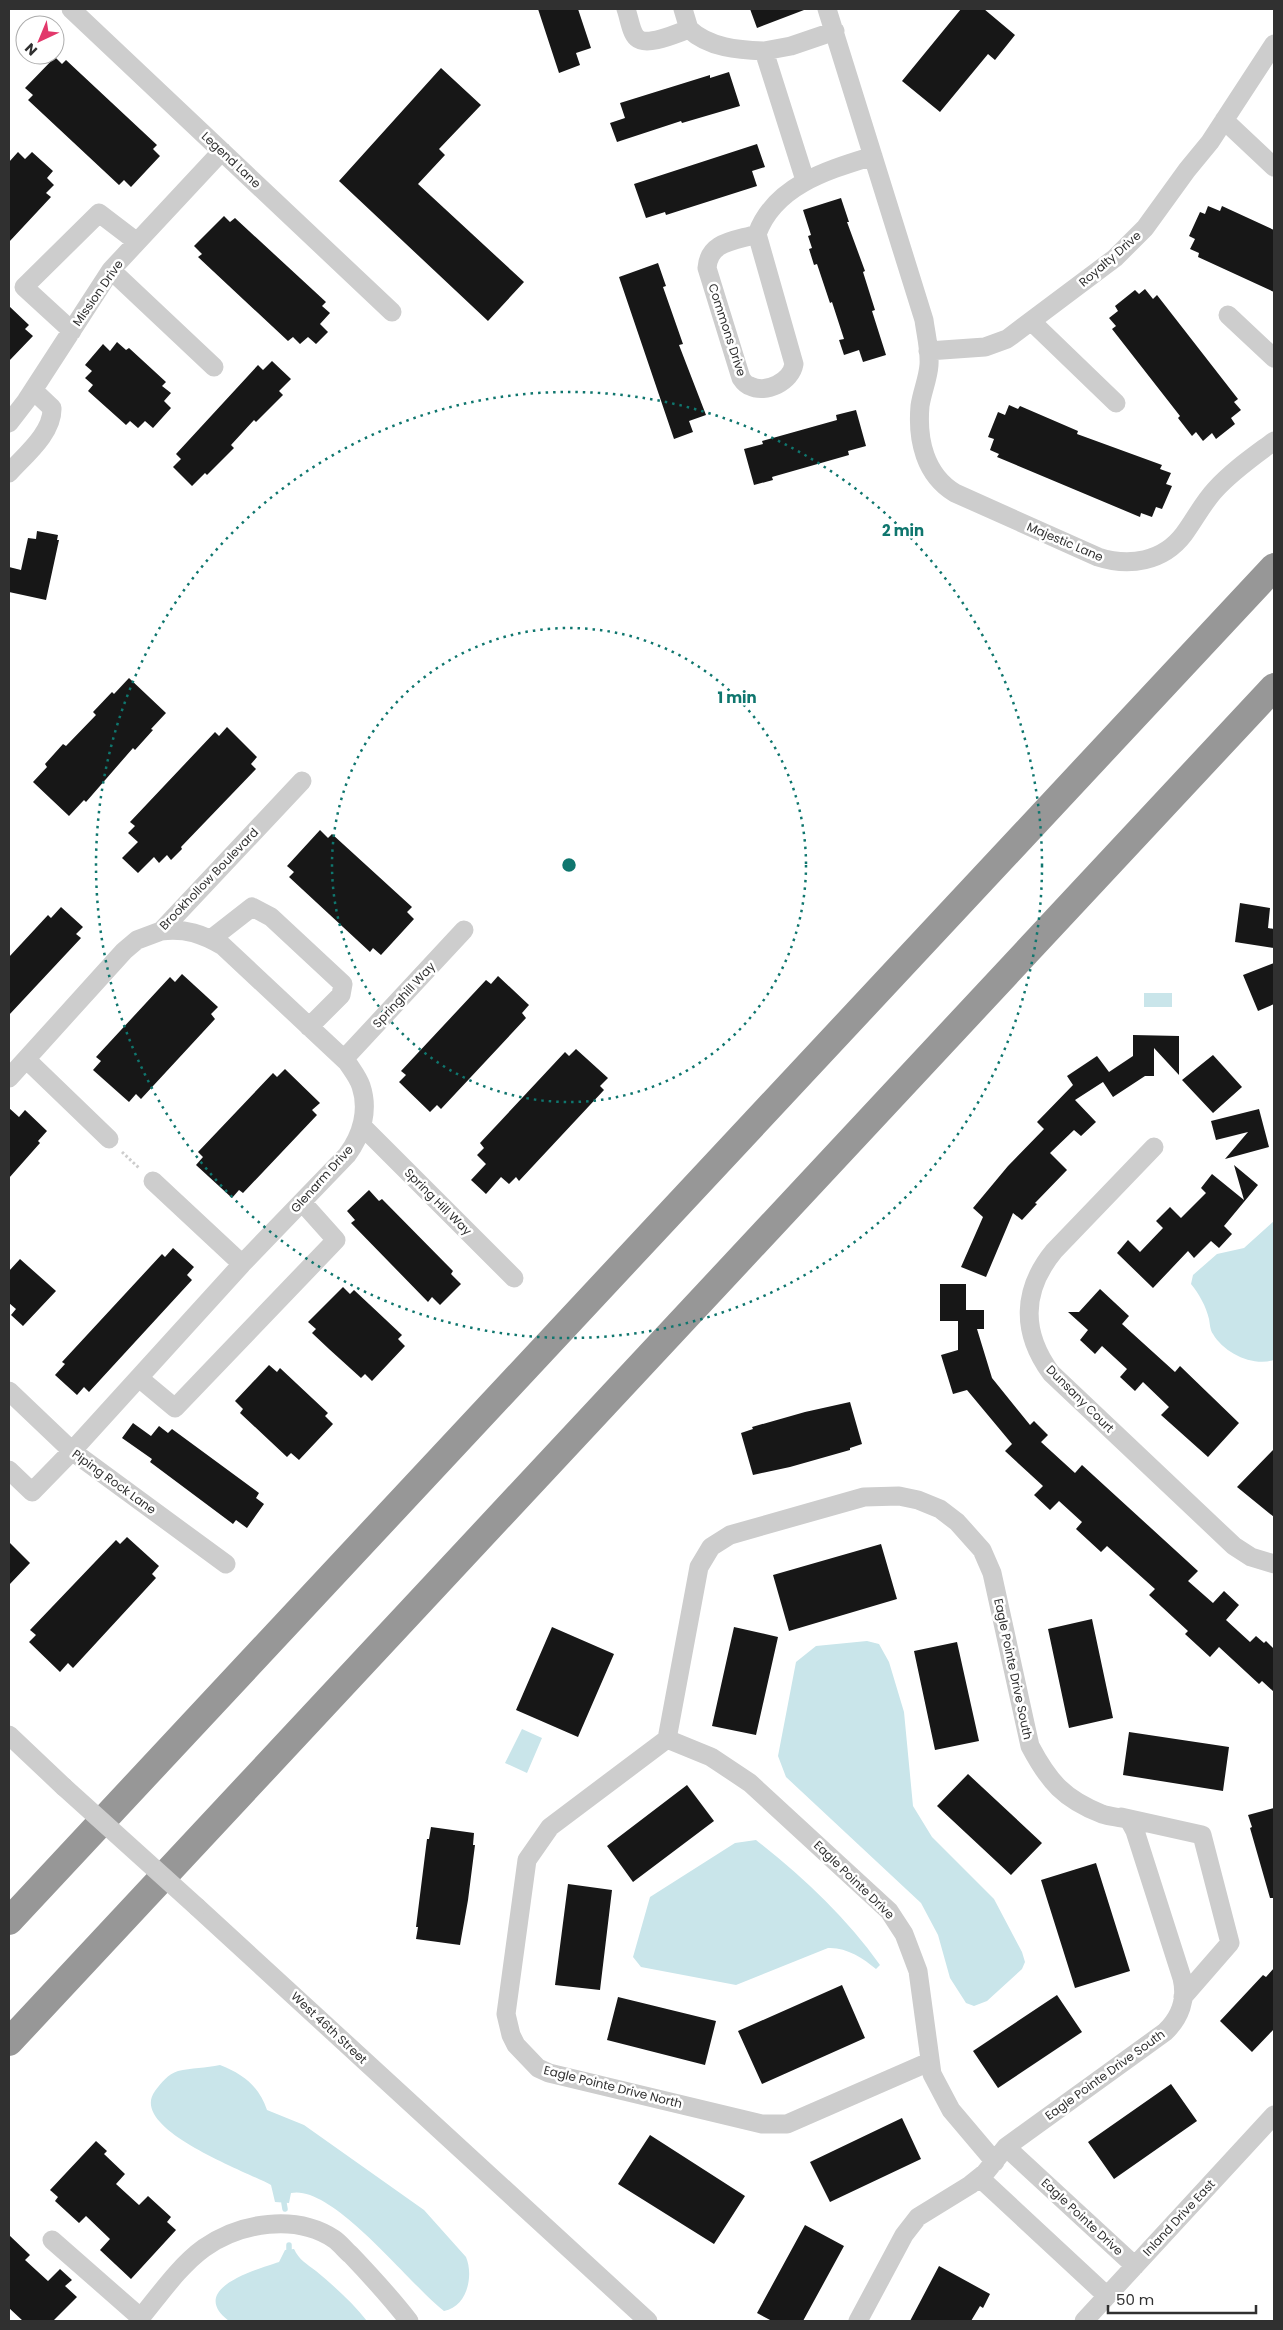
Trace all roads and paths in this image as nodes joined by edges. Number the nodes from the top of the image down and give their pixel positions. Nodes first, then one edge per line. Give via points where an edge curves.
1 (71, 9) edge
2 (626, 9) edge
3 (683, 9) edge
4 (827, 9) edge
5 (690, 29) junction
6 (835, 31) junction
7 (1274, 44) edge
8 (764, 50) junction
9 (1224, 120) junction
10 (222, 151) junction
11 (874, 156) junction
12 (1274, 167) edge
13 (805, 180) junction
14 (757, 234) junction
15 (137, 242) junction
16 (111, 270) junction
17 (392, 312) dead end
18 (1228, 315) dead end
19 (1032, 322) junction
20 (72, 331) junction
21 (928, 351) junction
22 (1274, 358) edge
23 (214, 367) dead end
24 (33, 390) junction
25 (1116, 403) dead end
26 (9, 423) edge
27 (1274, 441) edge
28 (9, 473) edge
29 (1274, 567) edge
30 (1274, 687) edge
31 (302, 781) dead end
32 (464, 930) dead end
33 (161, 931) junction
34 (211, 939) junction
35 (309, 1026) junction
36 (26, 1059) junction
37 (344, 1059) junction
38 (9, 1078) edge
39 (362, 1126) junction
40 (109, 1139) joint
41 (1154, 1147) dead end
42 (153, 1181) joint
43 (302, 1202) junction
44 (242, 1264) junction
45 (514, 1278) dead end
46 (139, 1378) junction
47 (9, 1391) edge
48 (72, 1451) junction
49 (9, 1470) edge
50 (226, 1564) dead end
51 (1274, 1564) edge
52 (9, 1735) edge
53 (668, 1739) junction
54 (1121, 1817) junction
55 (9, 1921) edge
56 (1183, 1997) junction
57 (9, 2042) edge
58 (930, 2062) junction
59 (1274, 2115) edge
60 (1006, 2147) junction
61 (995, 2162) junction
62 (980, 2178) junction
63 (52, 2240) dead end
64 (1135, 2266) junction
65 (1107, 2296) junction
66 (139, 2319) edge
67 (408, 2321) edge
68 (648, 2321) edge
69 (858, 2321) edge
70 (1084, 2321) edge

1 - 10 street, Legend Lane
2 - 5 street via 634,34 645,42
3 - 5 street
4 - 6 street
5 - 8 street via 724,47
6 - 8 street via 791,46
6 - 11 street
7 - 9 street, Royalty Drive
8 - 13 street
9 - 12 street
9 - 19 street, Royalty Drive via 1133,241
10 - 15 street, Mission Drive
10 - 17 street, Legend Lane
11 - 13 street
11 - 21 street via 924,320
13 - 14 street via 780,201
14 - 14 street, Commons Drive via 714,248 708,257 707,268 741,378 748,386 761,388 785,380 794,364
15 - 16 street, Mission Drive
15 - 20 street via 99,213 24,287
16 - 20 street, Mission Drive
16 - 23 street
18 - 22 street
19 - 21 street, Royalty Drive via 1007,339 985,347
19 - 25 street
20 - 24 street, Mission Drive
21 - 27 street, Majestic Lane via 928,374 919,423 920,438 929,465 950,490 1098,557 1122,562 1148,560 1170,548 1184,534 1215,489
24 - 26 street, Mission Drive
24 - 28 street via 52,408 52,417 46,430
29 - 55 highway
30 - 57 highway
31 - 33 street, Brookhollow Boulevard
32 - 37 street, Springhill Way
33 - 34 street, Glenarm Drive via 181,930
33 - 36 street, Brookhollow Boulevard via 137,940 124,951
34 - 35 street, Glenarm Drive via 223,946
34 - 35 street via 252,907 271,917 343,984 341,995
35 - 37 street, Glenarm Drive
36 - 38 street, Brookhollow Boulevard
36 - 40 street
37 - 39 street, Glenarm Drive via 361,1085 364,1101
39 - 43 street, Glenarm Drive via 347,1155
39 - 45 street, Spring Hill Way
40 - 42 path
41 - 51 street, Dunsany Court via 1042,1267 1029,1302 1036,1348 1051,1373 1234,1546 1251,1557
42 - 44 street
43 - 44 street, Glenarm Drive
43 - 46 street via 336,1240 175,1408
44 - 46 street, Glenarm Drive
46 - 48 street, Glenarm Drive
47 - 48 street, Piping Rock Lane
48 - 49 street, Glenarm Drive via 32,1492
48 - 50 street, Piping Rock Lane
52 - 68 street, West 46th Street, bridge
53 - 54 street, Eagle Pointe Drive South via 699,1567 711,1547 730,1535 864,1497 899,1496 918,1500 947,1514 971,1535 985,1555 992,1572 1030,1746 1043,1772 1062,1793 1078,1804 1104,1815
53 - 58 street, Eagle Pointe Drive via 711,1757 750,1783 889,1911 904,1934 918,1971
53 - 58 street, Eagle Pointe Drive North via 550,1827 527,1860 506,2008 516,2044 538,2068 550,2073 773,2125 787,2124
54 - 56 street, Eagle Pointe Drive South via 1133,1824 1182,1978
54 - 56 street via 1202,1834 1230,1943
56 - 60 street, Eagle Pointe Drive South via 1180,2013 1164,2032
58 - 61 street, Eagle Pointe Drive via 950,2110
59 - 64 street, Inland Drive East
60 - 61 street, Eagle Pointe Drive South
60 - 64 street, Eagle Pointe Drive
61 - 62 street, Eagle Pointe Drive South
62 - 65 street
62 - 69 street, Eagle Pointe Drive South via 913,2222
63 - 66 street
64 - 65 street, Inland Drive East
65 - 70 street, Inland Drive East
66 - 67 street via 204,2248 241,2230 274,2224 308,2228 335,2240 367,2271

